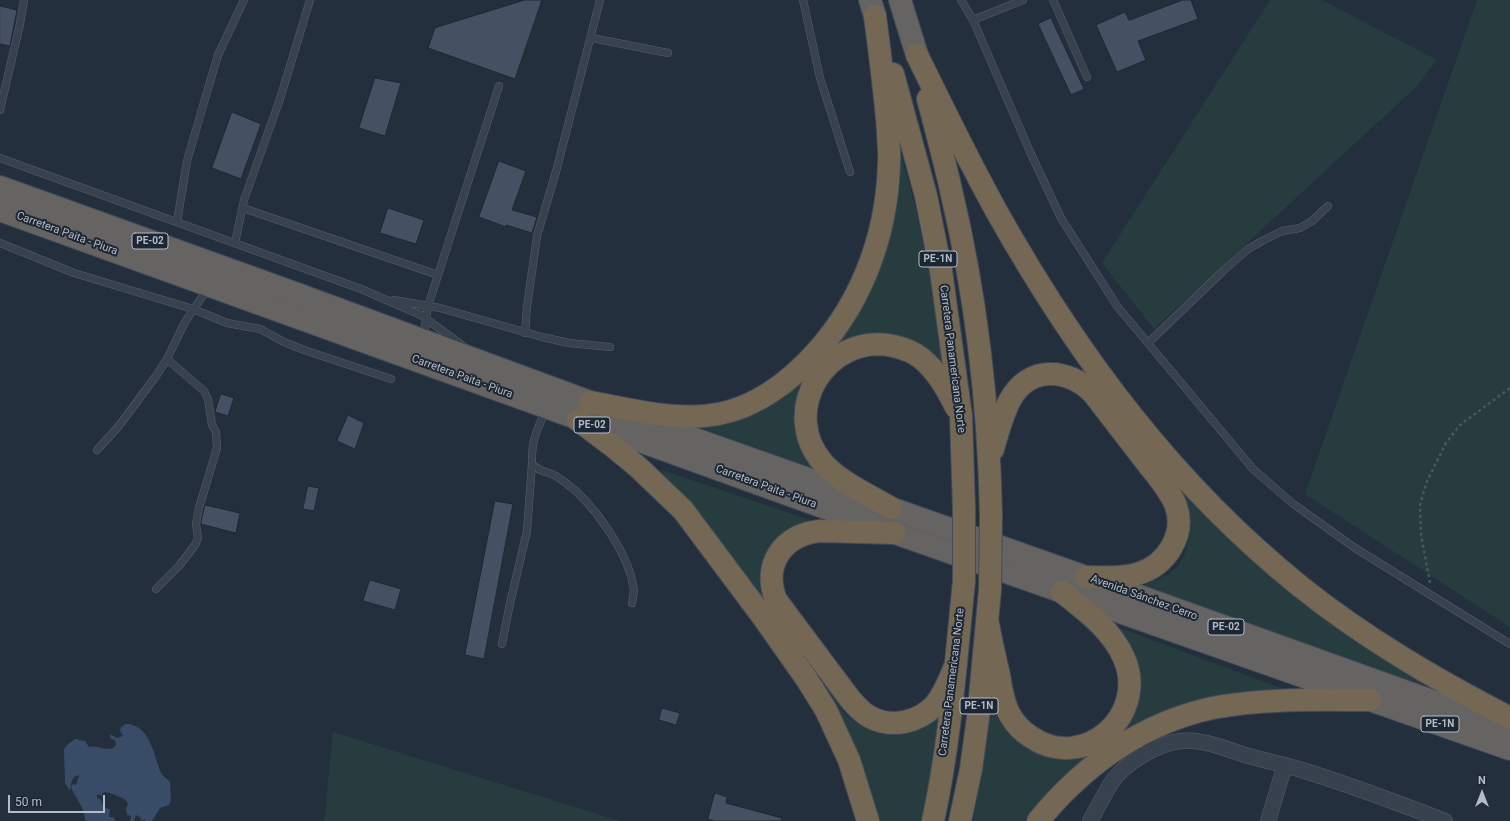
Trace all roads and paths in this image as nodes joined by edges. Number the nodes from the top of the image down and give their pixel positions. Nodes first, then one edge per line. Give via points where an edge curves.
1 (24, 0) edge
2 (244, 0) edge
3 (310, 0) edge
4 (600, 0) edge
5 (803, 0) edge
6 (900, 0) edge
7 (961, 0) edge
8 (1023, 0) edge
9 (1053, 0) edge
10 (872, 8) edge
11 (973, 20) junction
12 (592, 38) junction
13 (668, 53) dead end
14 (917, 55) junction
15 (1087, 77) dead end
16 (499, 86) dead end
17 (0, 110) edge
18 (0, 158) edge
19 (850, 172) dead end
20 (0, 187) edge
21 (1328, 206) dead end
22 (243, 208) junction
23 (0, 210) edge
24 (177, 222) junction
25 (0, 243) edge
26 (234, 243) junction
27 (438, 275) junction
28 (210, 286) junction
29 (382, 298) junction
30 (428, 306) junction
31 (193, 310) junction
32 (426, 318) junction
33 (525, 333) junction
34 (424, 341) junction
35 (1148, 343) junction
36 (610, 347) dead end
37 (167, 359) junction
38 (489, 365) junction
39 (391, 379) dead end
40 (1510, 388) edge
41 (590, 402) junction
42 (547, 408) junction
43 (961, 416) junction
44 (578, 420) junction
45 (97, 450) dead end
46 (990, 460) junction
47 (532, 464) junction
48 (891, 508) junction
49 (895, 533) junction
50 (924, 543) joint
51 (1086, 577) junction
52 (156, 589) dead end
53 (1062, 592) junction
54 (1432, 595) junction
55 (632, 603) dead end
56 (988, 624) junction
57 (502, 644) dead end
58 (1510, 644) edge
59 (956, 664) junction
60 (1370, 700) junction
61 (1510, 718) edge
62 (1510, 729) edge
63 (1510, 749) edge
64 (1284, 765) junction
65 (868, 821) edge
66 (933, 821) edge
67 (960, 821) edge
68 (1038, 821) edge
69 (1090, 821) edge
70 (1268, 821) edge
71 (1445, 821) edge

1 - 17 lane
2 - 24 lane via 218,55 187,161
3 - 22 lane
4 - 12 lane
5 - 19 lane via 820,78
6 - 14 highway, PE-1N
7 - 11 lane
8 - 11 lane
9 - 15 lane
10 - 41 highway via 886,103 890,162 886,204 877,246 864,280 826,341 800,369 768,393 754,402 718,414 686,417 664,415
10 - 43 highway, Carretera Panamericana Norte / PE-1N via 902,105 926,196 941,271
11 - 35 lane via 1061,218 1117,306
12 - 13 lane
12 - 33 lane via 537,236
14 - 46 highway, PE-1N via 952,191 966,266 981,367
14 - 61 highway via 983,187 1045,292 1099,373 1166,456 1258,551 1327,607 1436,679
16 - 27 lane
18 - 24 lane
20 - 34 highway, Carretera Paita - Piura / PE-02
21 - 35 lane via 1300,228 1282,231 1248,249
22 - 26 lane
22 - 27 lane
23 - 28 highway, Carretera Paita - Piura / PE-02
24 - 26 lane
25 - 31 lane via 74,273
26 - 29 lane
27 - 30 lane
28 - 31 lane
28 - 42 highway, Carretera Paita - Piura / PE-02
29 - 30 lane
29 - 32 lane
30 - 32 lane
30 - 33 lane
31 - 37 lane
31 - 39 lane via 227,323 260,329 304,350
32 - 34 lane
32 - 38 lane
33 - 36 lane via 570,343
34 - 38 highway, Carretera Paita - Piura / PE-02
35 - 54 lane via 1253,469 1292,503 1355,548
37 - 45 lane via 118,427
37 - 52 lane via 204,391 216,432 217,448 199,508 196,524 198,538 195,545
38 - 41 highway, Carretera Paita - Piura / PE-02
40 - 54 path via 1460,425 1446,442 1427,482 1420,505 1421,535
41 - 48 highway, Carretera Paita - Piura / PE-02
42 - 44 highway, Carretera Paita - Piura / PE-02
42 - 47 lane via 536,430 532,445
43 - 48 highway via 935,372 920,358 905,350 886,345 858,347 832,360 821,372 810,394 806,413 812,448 823,463 842,480
43 - 59 highway, Carretera Panamericana Norte / PE-1N, bridge via 964,581
44 - 49 highway, Carretera Paita - Piura / PE-02
44 - 65 highway via 638,467 683,510 763,617 826,710 849,760
46 - 51 highway via 1011,399 1027,381 1046,374 1065,375 1082,383 1093,393 1168,491 1176,506 1178,527 1174,542 1166,555 1152,567 1128,576
46 - 56 highway, PE-1N, bridge
47 - 55 lane via 536,469 555,476 580,494 593,509 625,559 634,585
47 - 57 lane via 526,531
48 - 51 highway, Avenida Sánchez Cerro / PE-02
49 - 50 highway, Carretera Paita - Piura / PE-02
49 - 59 highway via 820,531 796,537 785,545 776,558 772,586 776,600 850,699 862,712 875,719 901,723 924,714 941,696
50 - 53 highway, Avenida Sánchez Cerro / PE-02
51 - 62 highway, Avenida Sánchez Cerro / PE-02
53 - 56 highway via 1088,612 1111,637 1124,657 1128,674 1129,693 1122,716 1105,735 1089,744 1074,747 1050,746 1028,735 1014,722 1003,697
53 - 60 highway, Avenida Sánchez Cerro / PE-02
54 - 58 lane
56 - 67 highway, PE-1N via 972,762
59 - 66 highway, Carretera Panamericana Norte / PE-1N via 939,794
60 - 63 highway, Avenida Sánchez Cerro / PE-1N
60 - 68 highway via 1307,700 1232,705 1173,720 1138,735 1104,756 1060,795
64 - 69 street via 1195,741 1170,743 1144,754 1115,777
64 - 70 street
64 - 71 street via 1374,794

